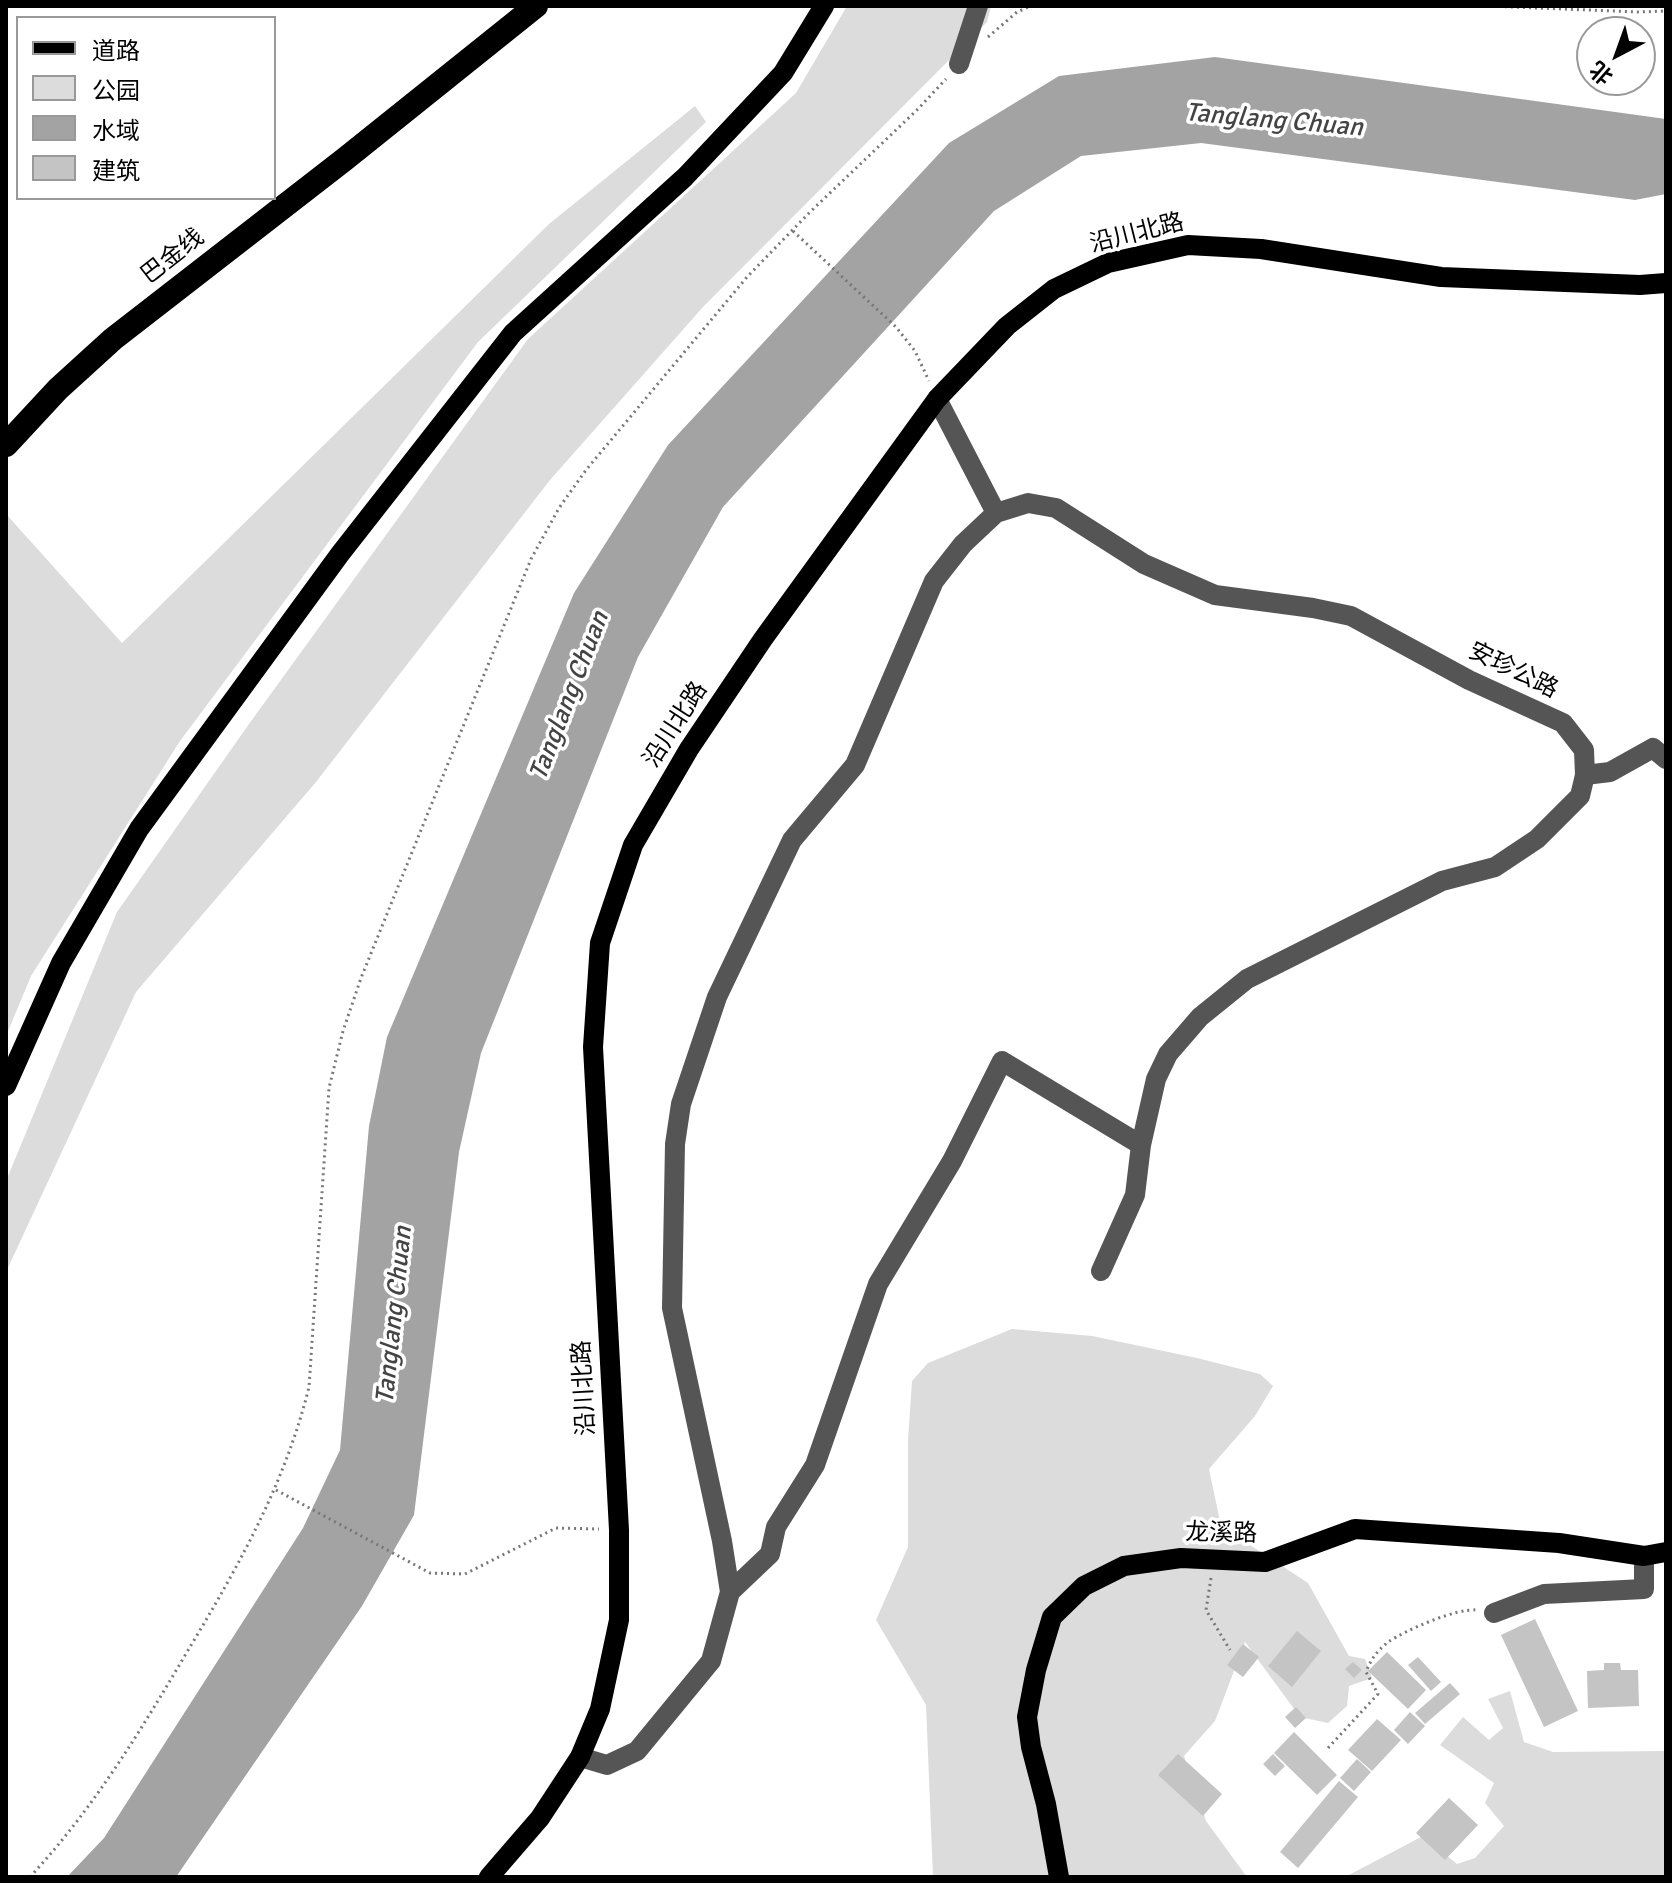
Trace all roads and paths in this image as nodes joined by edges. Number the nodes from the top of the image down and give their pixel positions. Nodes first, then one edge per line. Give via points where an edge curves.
1 (536, 6) edge
2 (824, 6) edge
3 (978, 6) edge
4 (1031, 6) edge
5 (1487, 6) edge
6 (1666, 11) edge
7 (959, 64) junction
8 (792, 230) junction
9 (1666, 283) edge
10 (937, 399) junction
11 (6, 445) edge
12 (996, 513) junction
13 (1666, 759) edge
14 (1585, 775) junction
15 (6, 1086) edge
16 (1141, 1145) junction
17 (1101, 1271) dead end
18 (276, 1490) junction
19 (619, 1530) junction
20 (1666, 1552) edge
21 (1644, 1556) junction
22 (1210, 1559) junction
23 (730, 1592) junction
24 (1494, 1613) joint
25 (1230, 1650) dead end
26 (1328, 1748) dead end
27 (580, 1757) junction
28 (30, 1877) edge
29 (489, 1877) edge
30 (1059, 1877) edge

1 - 11 highway, 巴金线 via 113,339
2 - 15 main road via 783,73 685,177 513,333 340,554 139,829 61,963
3 - 7 street
4 - 7 path via 1017,12
5 - 6 path
7 - 8 path
8 - 10 path via 896,327 915,351
8 - 18 path via 586,470 559,508 519,588 343,1031 329,1088 309,1387
9 - 10 main road, 沿川北路 via 1441,277 1261,249 1188,245 1108,263 1054,289 1007,326
10 - 12 street
10 - 19 main road, 沿川北路 via 689,749 633,845 600,943 593,1047
12 - 14 street, 安珍公路 via 1028,503 1056,508 1144,564 1215,595 1351,616 1563,723 1584,750
12 - 23 street via 934,581 855,765 792,840 717,997 681,1104 675,1144 672,1308
13 - 14 street via 1653,748 1610,772
14 - 16 street via 1580,796 1537,839 1495,867 1442,881 1247,979 1200,1017 1168,1054 1156,1079
16 - 17 street via 1135,1195
16 - 23 street via 1002,1061 952,1161 878,1284 815,1465 776,1527 770,1554
18 - 19 path via 430,1573 465,1574 556,1528
18 - 28 path via 239,1565 114,1773
19 - 27 main road, 沿川北路 via 619,1620 600,1709
20 - 21 main road, 龙溪路
21 - 22 main road, 龙溪路 via 1559,1543 1355,1529 1265,1562
21 - 24 street via 1644,1589 1544,1594
22 - 25 path via 1212,1586 1206,1610
22 - 30 main road, 龙溪路 via 1124,1566 1084,1586 1052,1617 1027,1717
23 - 27 street via 711,1661 637,1751 607,1765
24 - 26 path via 1466,1609 1389,1642 1371,1658 1366,1672 1378,1694
27 - 29 main road, 沿川北路 via 540,1818

